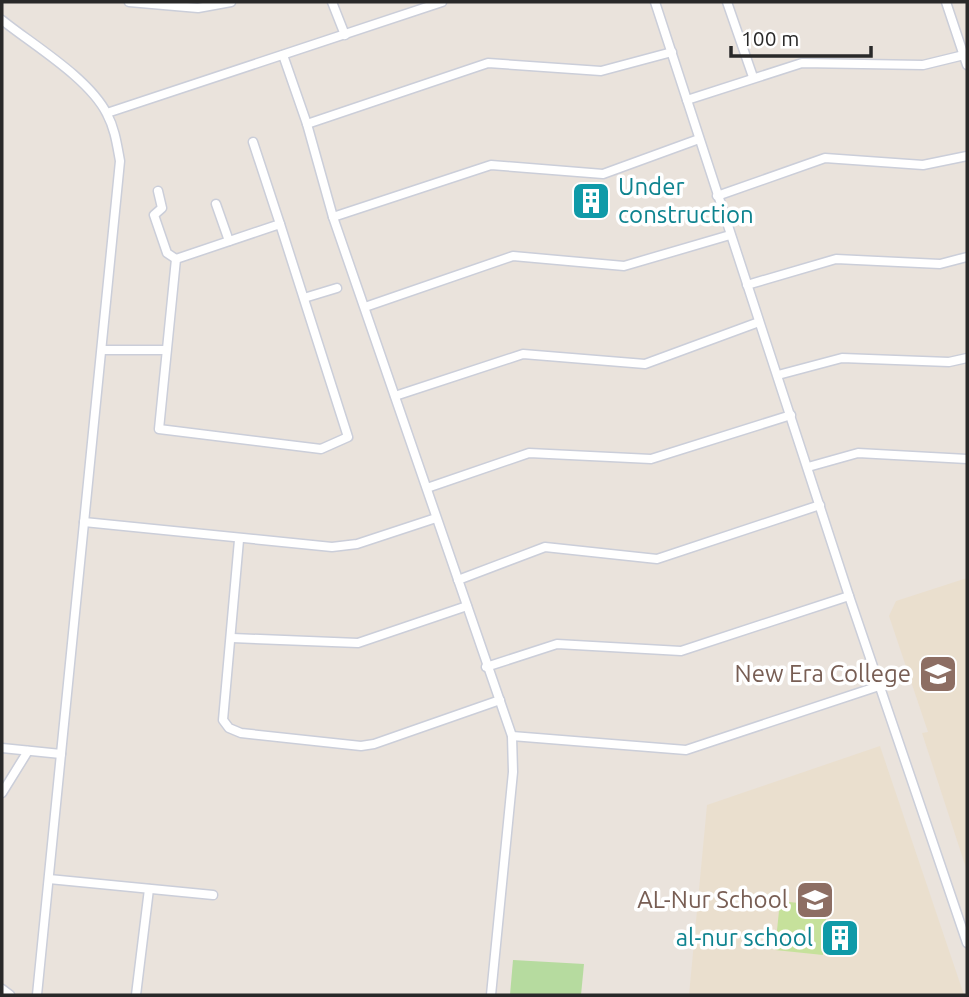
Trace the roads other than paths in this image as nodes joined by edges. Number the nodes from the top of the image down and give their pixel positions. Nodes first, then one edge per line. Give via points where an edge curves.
1 (129, 2) edge
2 (231, 2) edge
3 (332, 2) edge
4 (438, 2) edge
5 (655, 2) edge
6 (727, 2) edge
7 (946, 2) edge
8 (2, 20) edge
9 (345, 35) junction
10 (672, 52) junction
11 (283, 55) junction
12 (964, 55) junction
13 (967, 65) edge
14 (753, 77) junction
15 (687, 100) junction
16 (107, 113) junction
17 (307, 124) junction
18 (699, 139) junction
19 (253, 142) dead end
20 (967, 156) edge
21 (158, 191) dead end
22 (717, 196) junction
23 (216, 204) dead end
24 (333, 217) junction
25 (280, 224) junction
26 (730, 235) junction
27 (229, 241) junction
28 (967, 257) edge
29 (176, 259) junction
30 (747, 285) junction
31 (337, 288) dead end
32 (304, 298) junction
33 (365, 307) junction
34 (759, 322) junction
35 (102, 350) junction
36 (165, 350) junction
37 (967, 358) edge
38 (778, 375) junction
39 (395, 396) junction
40 (791, 415) junction
41 (967, 459) edge
42 (808, 467) junction
43 (427, 488) junction
44 (820, 505) junction
45 (436, 518) junction
46 (84, 522) junction
47 (239, 540) junction
48 (458, 580) junction
49 (849, 596) junction
50 (467, 606) junction
51 (232, 638) junction
52 (486, 667) junction
53 (879, 686) junction
54 (500, 700) junction
55 (512, 736) junction
56 (2, 748) edge
57 (28, 751) junction
58 (61, 754) junction
59 (2, 793) edge
60 (49, 879) junction
61 (149, 889) junction
62 (213, 895) dead end
63 (967, 943) edge
64 (2, 989) edge
65 (10, 995) edge
66 (37, 995) edge
67 (136, 995) edge
68 (491, 995) edge

1 - 2 street via 198,8
3 - 9 street
4 - 9 street
5 - 10 street
6 - 14 street
7 - 12 street
8 - 16 street via 87,88
9 - 11 street
10 - 15 street
10 - 17 street via 601,71 488,63
11 - 16 street
11 - 17 street
12 - 13 street
12 - 14 street via 923,65 803,63
14 - 15 street
15 - 18 street
16 - 35 street via 115,134 120,175
17 - 24 street
18 - 22 street
18 - 24 street via 603,174 491,165
19 - 25 street
20 - 22 street via 923,165 825,158
21 - 29 street via 162,208 153,215 167,253
22 - 26 street
23 - 27 street
24 - 33 street
25 - 27 street
25 - 32 street
26 - 30 street
26 - 33 street via 624,266 513,256
27 - 29 street
28 - 30 street via 940,264 836,259
29 - 36 street
30 - 34 street
31 - 32 street
32 - 36 street via 349,433 324,449 158,428
33 - 39 street
34 - 38 street
34 - 39 street via 645,364 523,354
35 - 36 street
35 - 46 street
37 - 38 street via 949,362 842,358
38 - 40 street
39 - 43 street
40 - 42 street
40 - 43 street via 651,459 529,453
41 - 42 street via 858,453
42 - 44 street
43 - 45 street
44 - 48 street via 657,559 545,547
44 - 49 street
45 - 47 street via 345,546
45 - 48 street
46 - 47 street
46 - 58 street
47 - 51 street
48 - 50 street
49 - 52 street via 681,651 557,644
49 - 53 street
50 - 51 street via 358,643
50 - 52 street
51 - 54 street via 223,720 241,733 349,746 374,744
52 - 54 street
53 - 55 street via 687,750
53 - 63 street
54 - 55 street
55 - 68 street via 513,772
56 - 57 street
57 - 58 street
57 - 59 street
58 - 60 street
60 - 61 street
60 - 66 street
61 - 62 street
61 - 67 street
64 - 65 street

